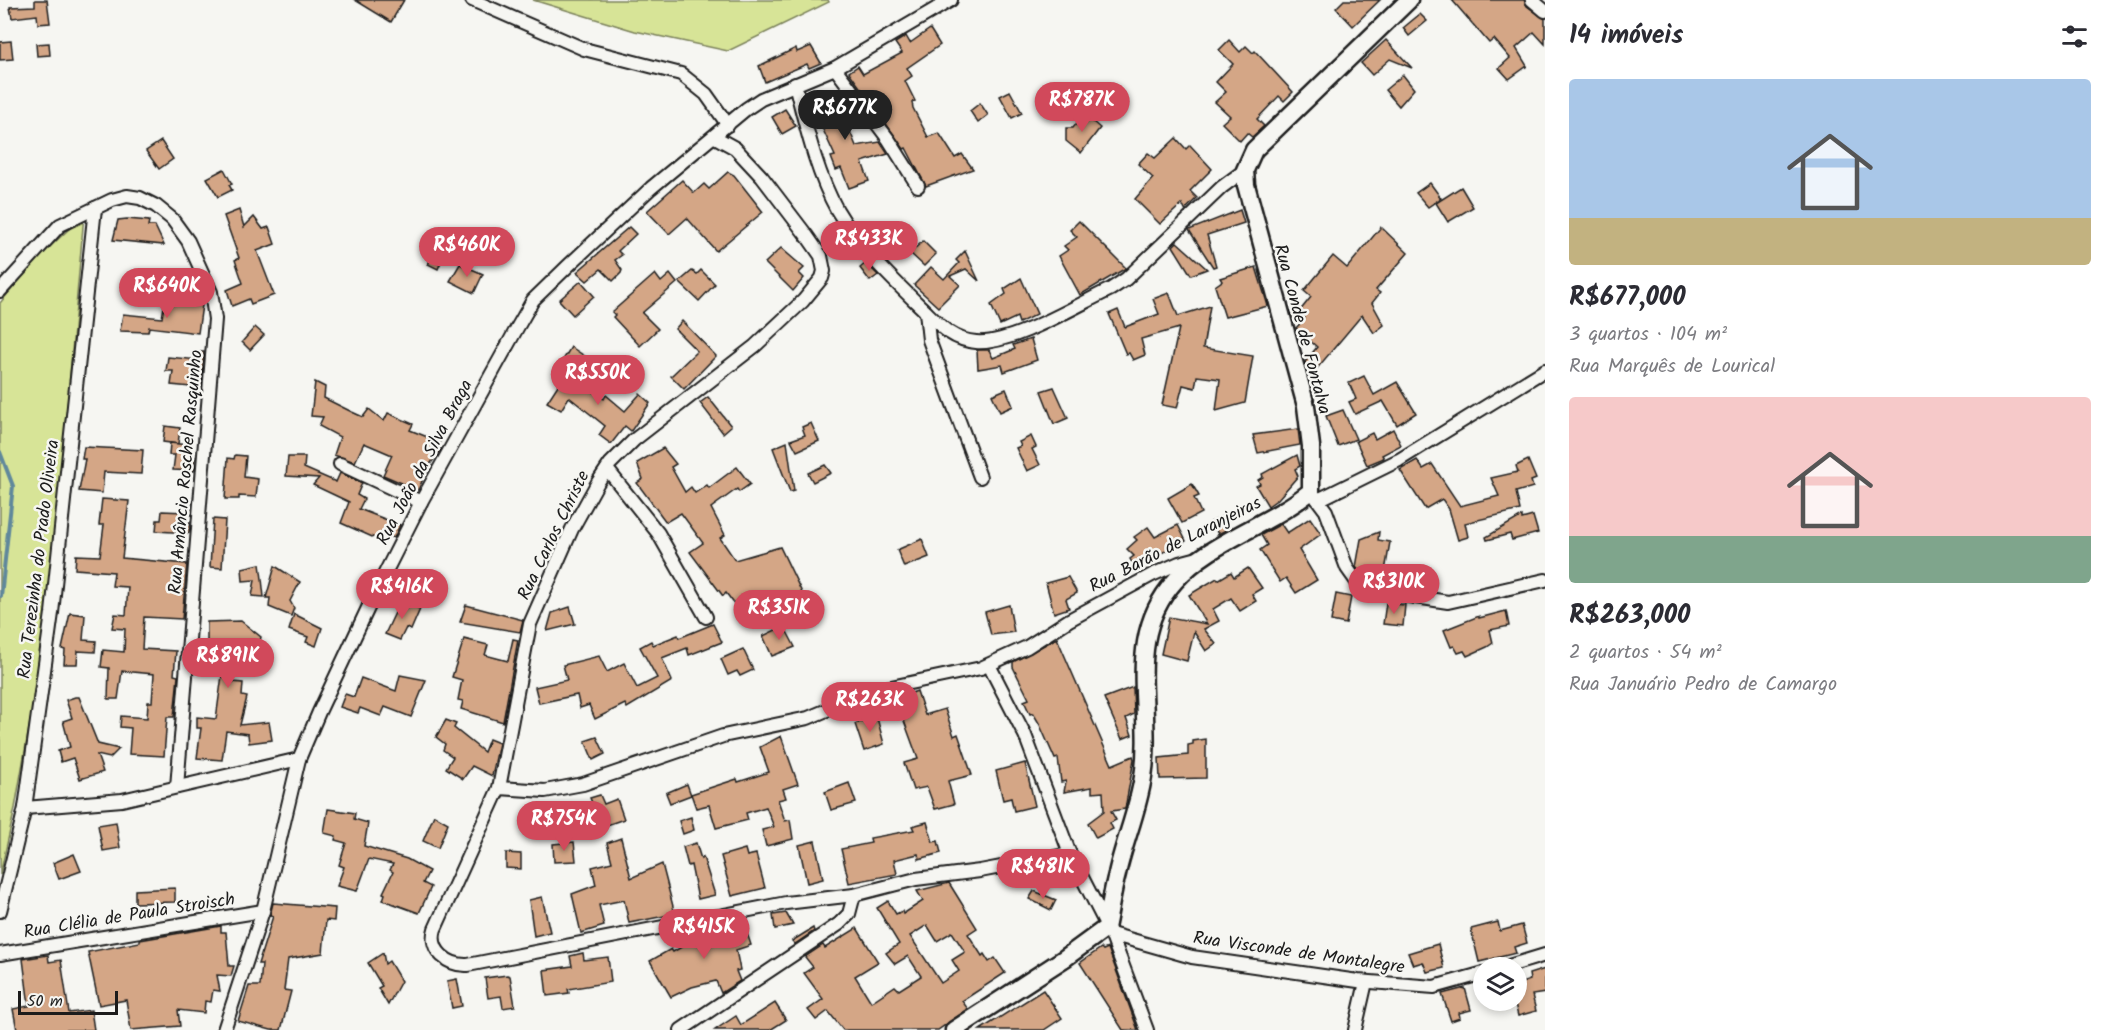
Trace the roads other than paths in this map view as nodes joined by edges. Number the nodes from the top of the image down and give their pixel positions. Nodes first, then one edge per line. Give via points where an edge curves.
1 (472, 0) edge
2 (951, 0) edge
3 (1409, 0) edge
4 (1532, 0) edge
5 (1545, 11) edge
6 (835, 68) junction
7 (795, 84) junction
8 (728, 125) junction
9 (715, 137) junction
10 (1245, 170) junction
11 (918, 186) dead end
12 (95, 208) junction
13 (0, 291) edge
14 (927, 312) junction
15 (1545, 370) edge
16 (340, 464) dead end
17 (607, 469) junction
18 (980, 477) dead end
19 (1315, 495) junction
20 (422, 502) junction
21 (1200, 558) junction
22 (1545, 580) edge
23 (706, 617) dead end
24 (989, 665) junction
25 (300, 759) junction
26 (177, 787) junction
27 (499, 788) junction
28 (25, 808) junction
29 (1070, 854) junction
30 (854, 895) junction
31 (0, 911) edge
32 (264, 911) junction
33 (1108, 931) junction
34 (0, 954) edge
35 (1545, 955) edge
36 (1527, 961) edge
37 (1473, 976) edge
38 (1366, 982) junction
39 (224, 1030) edge
40 (681, 1030) edge
41 (954, 1030) edge
42 (1147, 1030) edge
43 (1355, 1030) edge

1 - 8 street via 584,49 681,74 706,94
2 - 6 street, Rua João da Silva Braga
3 - 10 main road via 1254,150
4 - 5 street
6 - 7 street, Rua João da Silva Braga
6 - 11 street
7 - 8 street, Rua João da Silva Braga via 760,99
7 - 14 street via 818,164 837,210 867,250
8 - 9 street, Rua João da Silva Braga
9 - 17 street, Rua Carlos Christe via 735,148 797,222 821,256 822,278 755,346 659,418
9 - 20 street, Rua João da Silva Braga via 651,188 533,300
10 - 14 street via 1126,279 1019,332 990,341 966,340 942,328
10 - 19 main road, Rua Conde de Fontalva via 1263,255 1306,406
12 - 13 street, Rua Amâncio Roschel Rasquinho via 60,225
12 - 26 street, Rua Amâncio Roschel Rasquinho via 133,197 156,206 172,219 199,260 211,292 215,319
12 - 28 street, Rua Terezinha do Prado Oliveira via 52,613
14 - 18 street via 929,340
15 - 19 street, Rua Barão de Laranjeiras via 1399,460
16 - 20 street
17 - 23 street via 658,533
17 - 27 street, Rua Carlos Christe via 576,521 531,624
19 - 21 main road, Rua Barão de Laranjeiras
19 - 22 street, Rua Conde de Fontalva via 1336,534 1347,568 1357,582 1377,591 1448,602
20 - 25 street, Rua João da Silva Braga via 376,591
21 - 24 street, Rua Barão de Laranjeiras via 1179,562 1152,575
21 - 33 main road via 1165,592 1149,621 1144,660 1143,778 1117,874
24 - 27 street, Rua Barão de Laranjeiras via 872,691 808,718 723,736 583,784 545,791
24 - 29 street via 1025,735
25 - 26 street
25 - 32 street, Rua João da Silva Braga
26 - 28 street via 122,800
27 - 30 street, Rua Carlos Christe via 435,929 435,945 451,964 468,965 786,903
28 - 31 street, Rua Terezinha do Prado Oliveira
29 - 30 street via 916,879
29 - 33 street
30 - 40 street via 849,914 839,924
32 - 34 street, Rua Clélia de Paula Stroisch
32 - 39 street, Rua João da Silva Braga
33 - 38 street, Rua Visconde de Montalegre via 1191,957
33 - 41 main road
33 - 42 street
35 - 36 street
37 - 38 street, Rua Visconde de Montalegre via 1434,987
38 - 43 street

